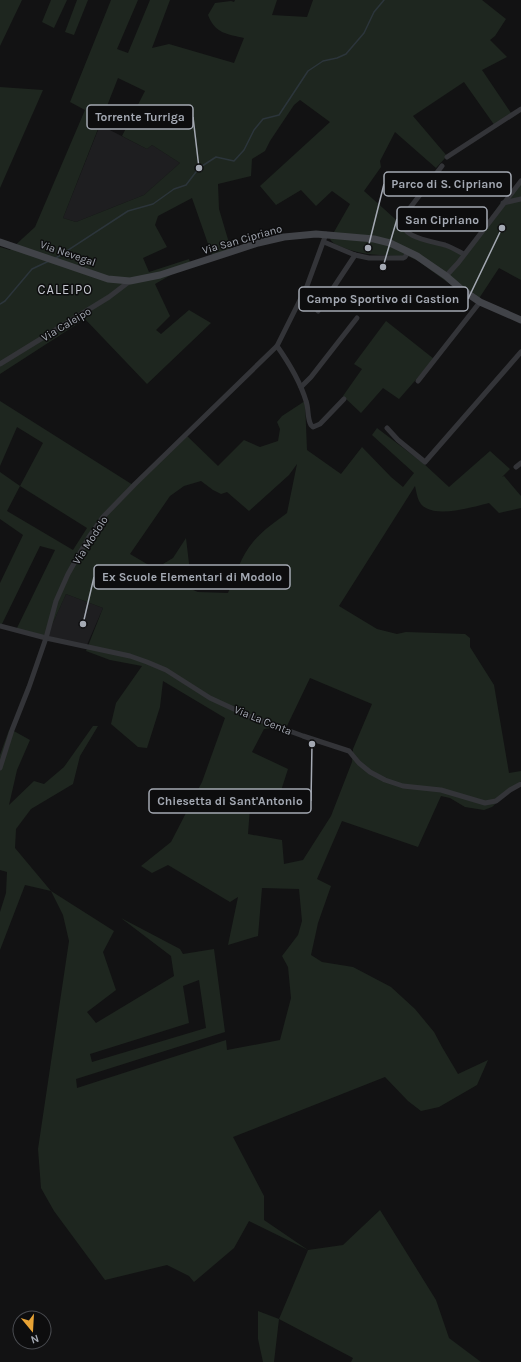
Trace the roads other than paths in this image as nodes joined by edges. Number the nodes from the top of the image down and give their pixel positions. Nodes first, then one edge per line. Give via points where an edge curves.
1 (521, 109) edge
2 (448, 157) dead end
3 (442, 166) dead end
4 (521, 181) edge
5 (521, 199) edge
6 (503, 203) junction
7 (326, 234) junction
8 (0, 242) edge
9 (324, 242) junction
10 (408, 252) junction
11 (464, 254) junction
12 (355, 255) junction
13 (446, 276) junction
14 (130, 282) junction
15 (480, 302) junction
16 (318, 311) dead end
17 (357, 318) dead end
18 (521, 320) edge
19 (277, 346) junction
20 (521, 352) edge
21 (0, 364) edge
22 (418, 381) dead end
23 (301, 387) junction
24 (344, 399) dead end
25 (387, 428) dead end
26 (521, 463) edge
27 (516, 467) dead end
28 (0, 626) edge
29 (46, 638) junction
30 (0, 768) edge
31 (521, 784) edge

1 - 2 street
3 - 11 street via 403,218 402,225 408,232 424,240 445,245
4 - 6 street
5 - 6 street
6 - 11 street
7 - 9 street, Via Modolo
7 - 10 main road, Via San Cipriano via 374,239
7 - 14 main road, Via San Cipriano via 305,234 276,239
8 - 14 main road, Via Nevegal via 108,279
9 - 12 street
9 - 19 street, Via Modolo via 301,298
10 - 12 street via 403,258 369,258
10 - 13 main road, Via San Cipriano
11 - 13 street
12 - 16 street
13 - 15 main road, Via San Cipriano
14 - 21 street, Via Caleipo via 109,298
15 - 18 main road, Via San Cipriano
15 - 22 street
17 - 23 street
19 - 23 street
19 - 29 street, Via Modolo via 103,517 88,537 68,574 56,601
20 - 25 street via 424,462
23 - 24 street via 312,426 320,424
26 - 27 street
28 - 29 street, Via La Centa
29 - 30 street, Via Modolo
29 - 31 street, Via La Centa via 147,662 166,670 210,698 249,716 345,749 370,772 404,786 441,790 485,803 496,801

